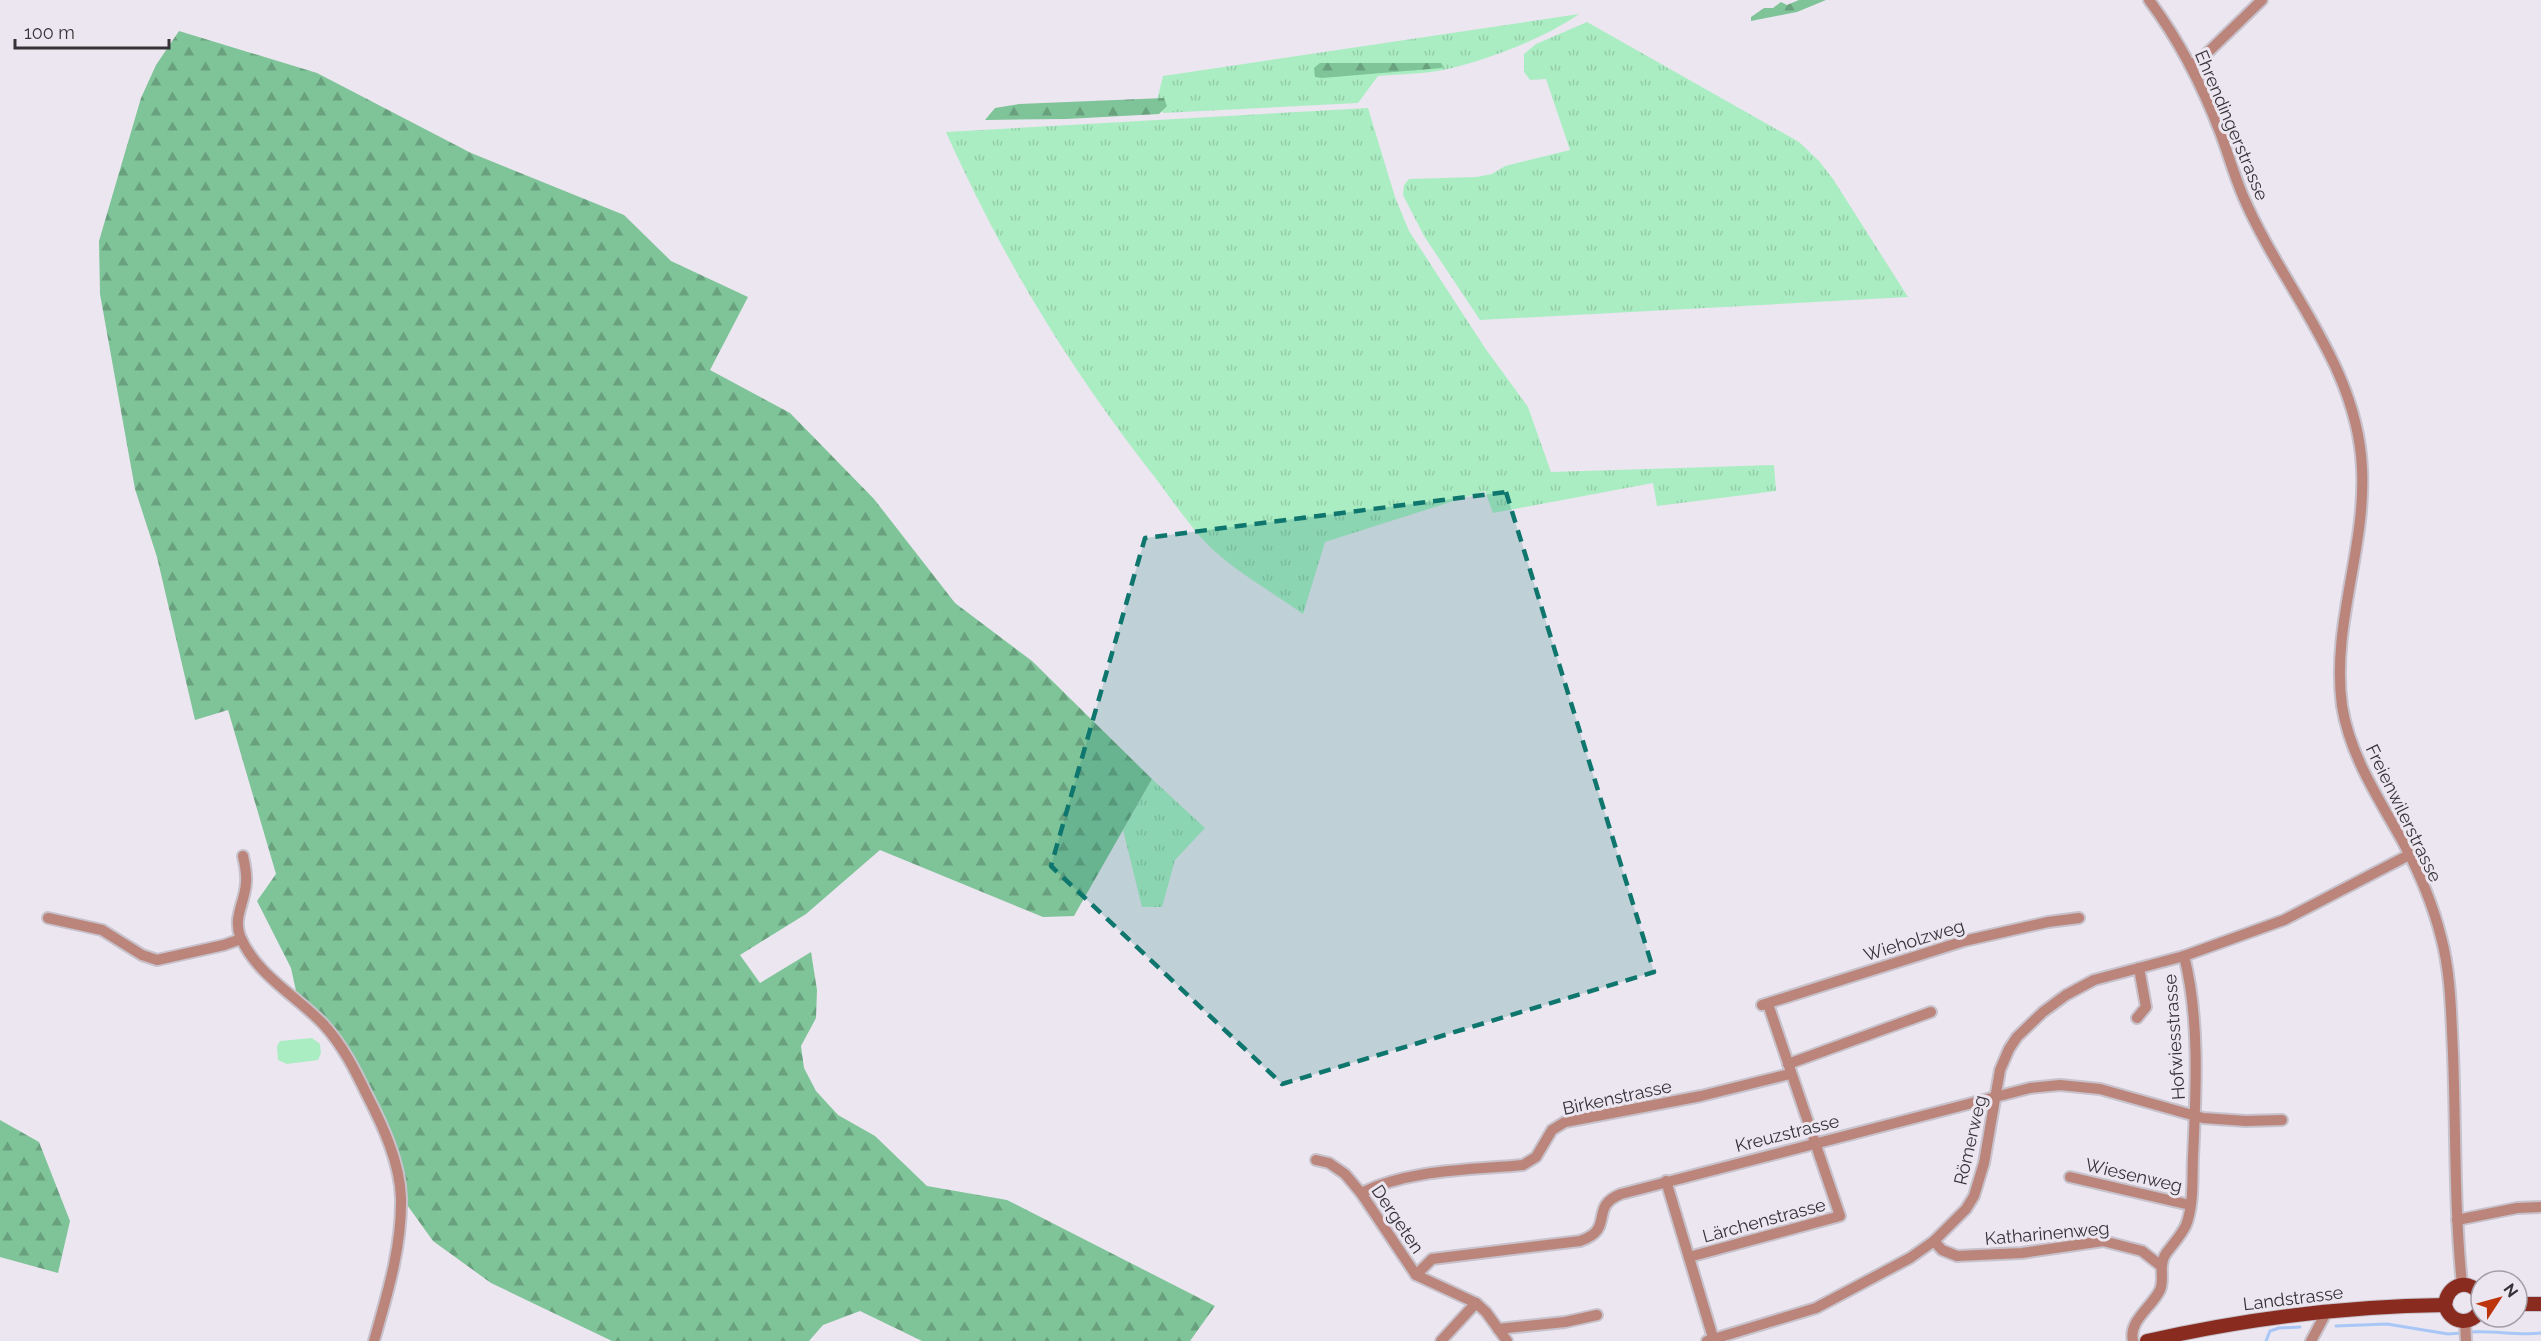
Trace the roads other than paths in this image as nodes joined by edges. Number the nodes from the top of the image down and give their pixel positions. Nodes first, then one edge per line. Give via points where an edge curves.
1 (2149, 0) edge
2 (2262, 0) edge
3 (2190, 65) junction
4 (2279, 266) joint
5 (2409, 855) junction
6 (243, 856) dead end
7 (48, 918) dead end
8 (2079, 918) dead end
9 (241, 939) junction
10 (2184, 956) junction
11 (2139, 968) junction
12 (1765, 1004) joint
13 (1931, 1012) dead end
14 (2137, 1018) dead end
15 (1789, 1069) junction
16 (1997, 1096) junction
17 (2195, 1116) junction
18 (2282, 1120) dead end
19 (1815, 1143) junction
20 (1316, 1160) dead end
21 (2070, 1177) dead end
22 (1666, 1181) junction
23 (1361, 1193) junction
24 (2190, 1205) junction
25 (2541, 1207) edge
26 (2457, 1220) junction
27 (1934, 1241) junction
28 (1689, 1257) junction
29 (2161, 1266) junction
30 (1416, 1275) junction
31 (2462, 1284) junction
32 (2469, 1286) edge
33 (1476, 1303) junction
34 (2445, 1305) junction
35 (2327, 1311) junction
36 (1598, 1315) dead end
37 (2469, 1321) edge
38 (2465, 1324) junction
39 (1498, 1329) junction
40 (2312, 1339) edge
41 (1711, 1340) edge
42 (374, 1341) edge
43 (1441, 1341) edge
44 (1507, 1341) edge
45 (2133, 1341) edge
46 (2147, 1341) edge
47 (2466, 1341) edge

1 - 3 street, Ehrendingerstrasse
2 - 3 street
3 - 4 street, Ehrendingerstrasse via 2243,197
4 - 5 street, Freienwilerstrasse via 2337,368 2355,420 2362,497 2343,628 2342,706 2362,767
5 - 10 street, Römerweg via 2284,920
5 - 26 street, Freienwilerstrasse via 2431,904 2448,979
6 - 9 street via 246,885 238,916
7 - 9 street via 102,930 157,960
8 - 12 street, Wieholzweg via 1964,941
9 - 42 street via 261,967 315,1016 342,1047 387,1139 398,1178 400,1211 393,1268
10 - 11 street, Römerweg
10 - 17 street, Hofwiesstrasse via 2195,1036
11 - 14 street via 2145,1007
11 - 16 street, Römerweg via 2094,981 2043,1012 2009,1049 2000,1070
12 - 15 street, Lärchenstrasse
13 - 15 street, Birkenstrasse
15 - 19 street, Lärchenstrasse
15 - 23 street, Birkenstrasse via 1701,1096 1565,1122 1552,1130 1536,1156 1523,1165 1416,1176
16 - 17 street, Kreuzstrasse via 2060,1085 2090,1088
16 - 19 street, Kreuzstrasse
16 - 27 street, Römerweg via 1974,1196
17 - 18 street, Hofwiesstrasse
17 - 24 street, Hofwiesstrasse
19 - 22 street, Kreuzstrasse
19 - 28 street, Lärchenstrasse via 1840,1216
20 - 23 street, Dergeten via 1345,1174
21 - 24 street, Wiesenweg
22 - 28 street
22 - 30 street, Kreuzstrasse via 1612,1197 1604,1206 1593,1237 1432,1258
23 - 30 street, Dergeten
24 - 29 street, Hofwiesstrasse via 2184,1231
25 - 26 street
26 - 31 street, Freienwilerstrasse
27 - 29 street, Katharinenweg via 1942,1250 1957,1256 2022,1253 2103,1241 2142,1251
27 - 41 street, Römerweg via 1816,1308
28 - 41 street
29 - 45 street, Hofwiesstrasse via 2163,1282 2135,1325
30 - 33 street, Dergeten
31 - 32 main road
31 - 34 main road via 2448,1293
33 - 39 street, Dergeten
33 - 43 street
34 - 35 main road, Landstrasse
34 - 38 main road via 2452,1317
35 - 40 street
35 - 46 main road, Landstrasse via 2259,1319
36 - 39 street
37 - 38 main road
38 - 47 street
39 - 44 street, Dergeten

